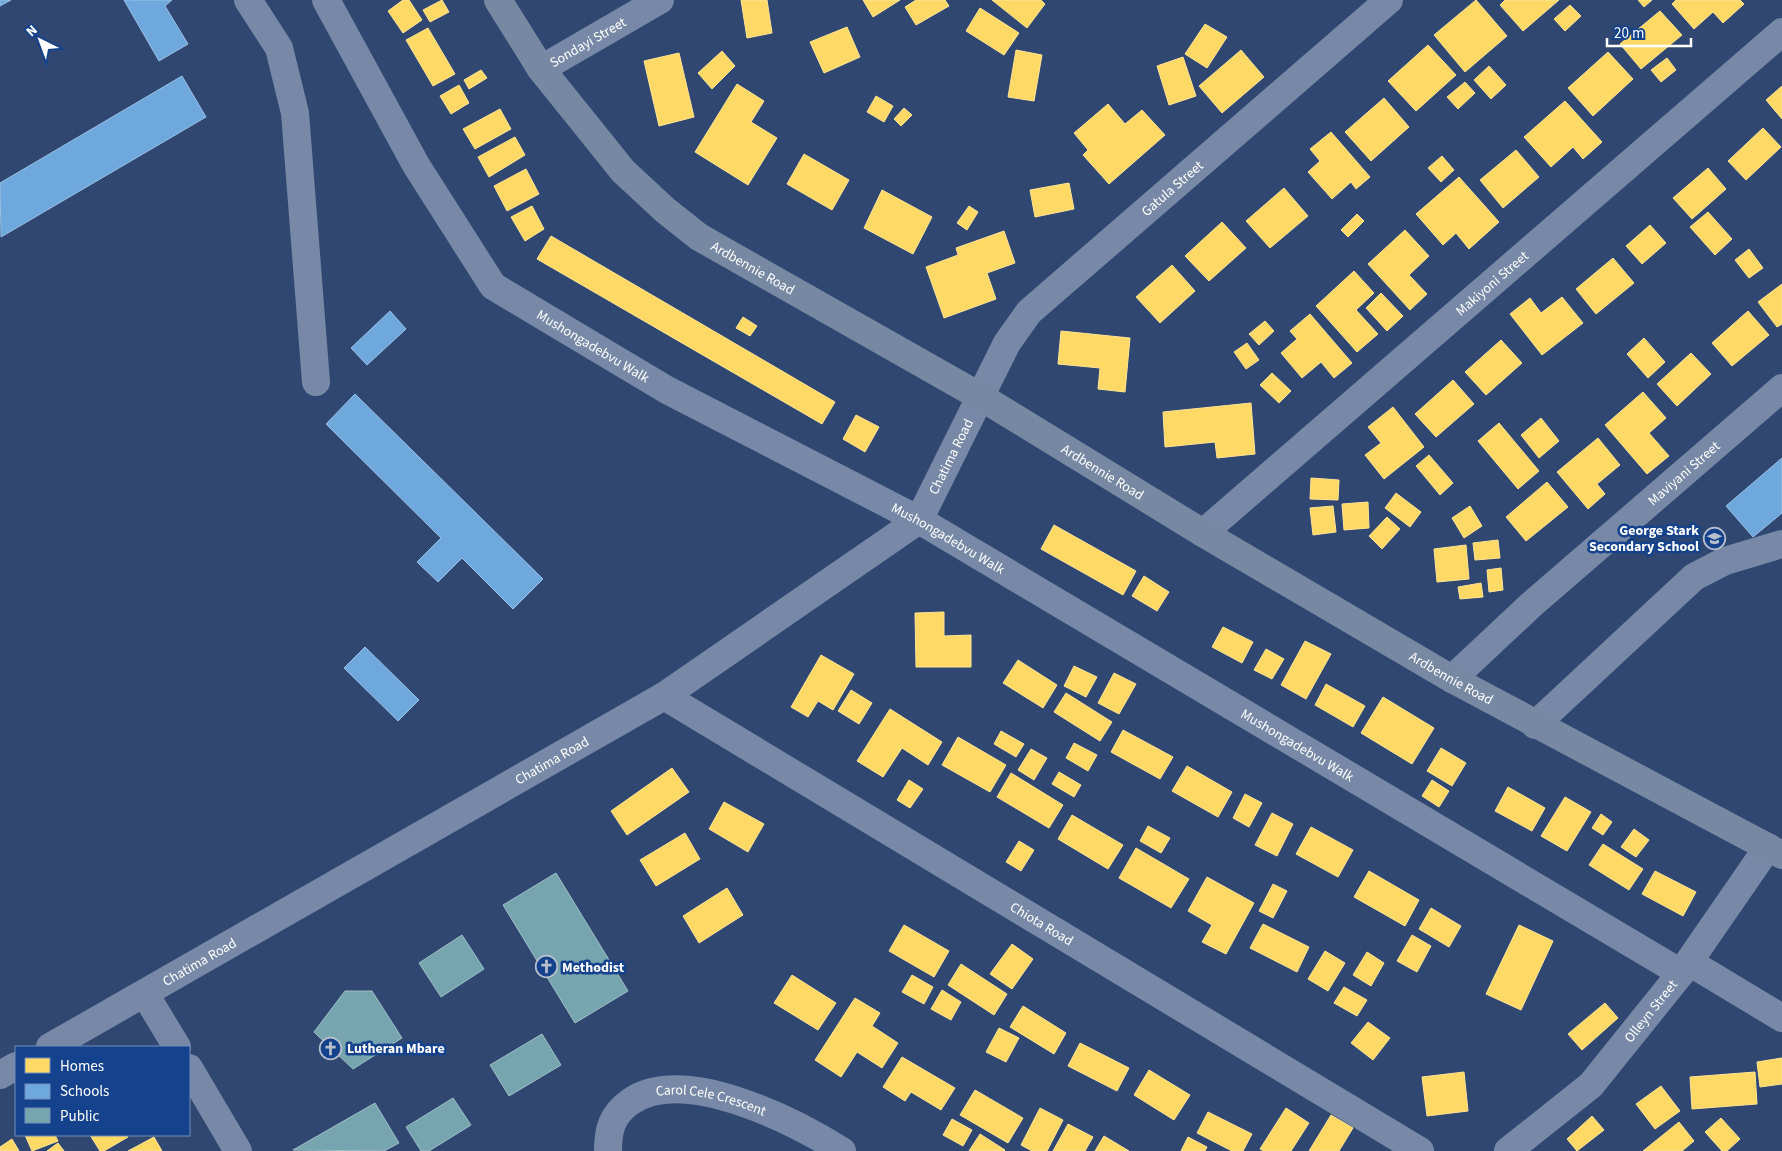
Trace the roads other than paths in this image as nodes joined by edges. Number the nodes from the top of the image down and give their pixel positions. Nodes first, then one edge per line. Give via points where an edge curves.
1 (248, 0) edge
2 (326, 0) edge
3 (498, 0) edge
4 (660, 0) edge
5 (1385, 1) edge
6 (1782, 32) edge
7 (541, 69) junction
8 (316, 382) dead end
9 (1782, 388) edge
10 (981, 396) junction
11 (919, 520) junction
12 (1203, 534) junction
13 (1782, 544) edge
14 (1452, 678) junction
15 (664, 696) junction
16 (1536, 725) junction
17 (1775, 851) edge
18 (1685, 967) junction
19 (145, 994) junction
20 (1782, 1018) edge
21 (52, 1046) edge
22 (176, 1046) edge
23 (15, 1067) edge
24 (190, 1070) edge
25 (0, 1075) edge
26 (238, 1151) edge
27 (608, 1151) edge
28 (842, 1151) edge
29 (1420, 1151) edge
30 (1508, 1151) edge

1 - 8 street via 279,48 295,114
2 - 11 street, Mushongadebvu Walk via 416,165 493,286 667,390
3 - 7 main road, Ardbennie Road
4 - 7 street, Sondayi Street
5 - 10 street, Gatula Street via 1029,312 1007,343
6 - 12 street, Makiyoni Street
7 - 10 main road, Ardbennie Road via 623,171 699,237
9 - 14 street, Maviyani Street via 1531,605
10 - 11 street, Chatima Road
10 - 12 main road, Ardbennie Road
11 - 15 street, Chatima Road
11 - 18 street, Mushongadebvu Walk
12 - 14 main road, Ardbennie Road
13 - 16 street via 1725,561 1694,577
14 - 16 main road, Ardbennie Road
15 - 19 street, Chatima Road
15 - 29 street, Chiota Road
16 - 17 main road, Ardbennie Road
17 - 18 street, Olleyn Street
18 - 20 street, Mushongadebvu Walk
18 - 30 street, Olleyn Street via 1591,1085
19 - 21 street, Chatima Road
19 - 22 street
23 - 25 street
24 - 26 street
27 - 28 street, Carol Cele Crescent via 608,1130 618,1110 640,1095 668,1089 700,1091 756,1107

